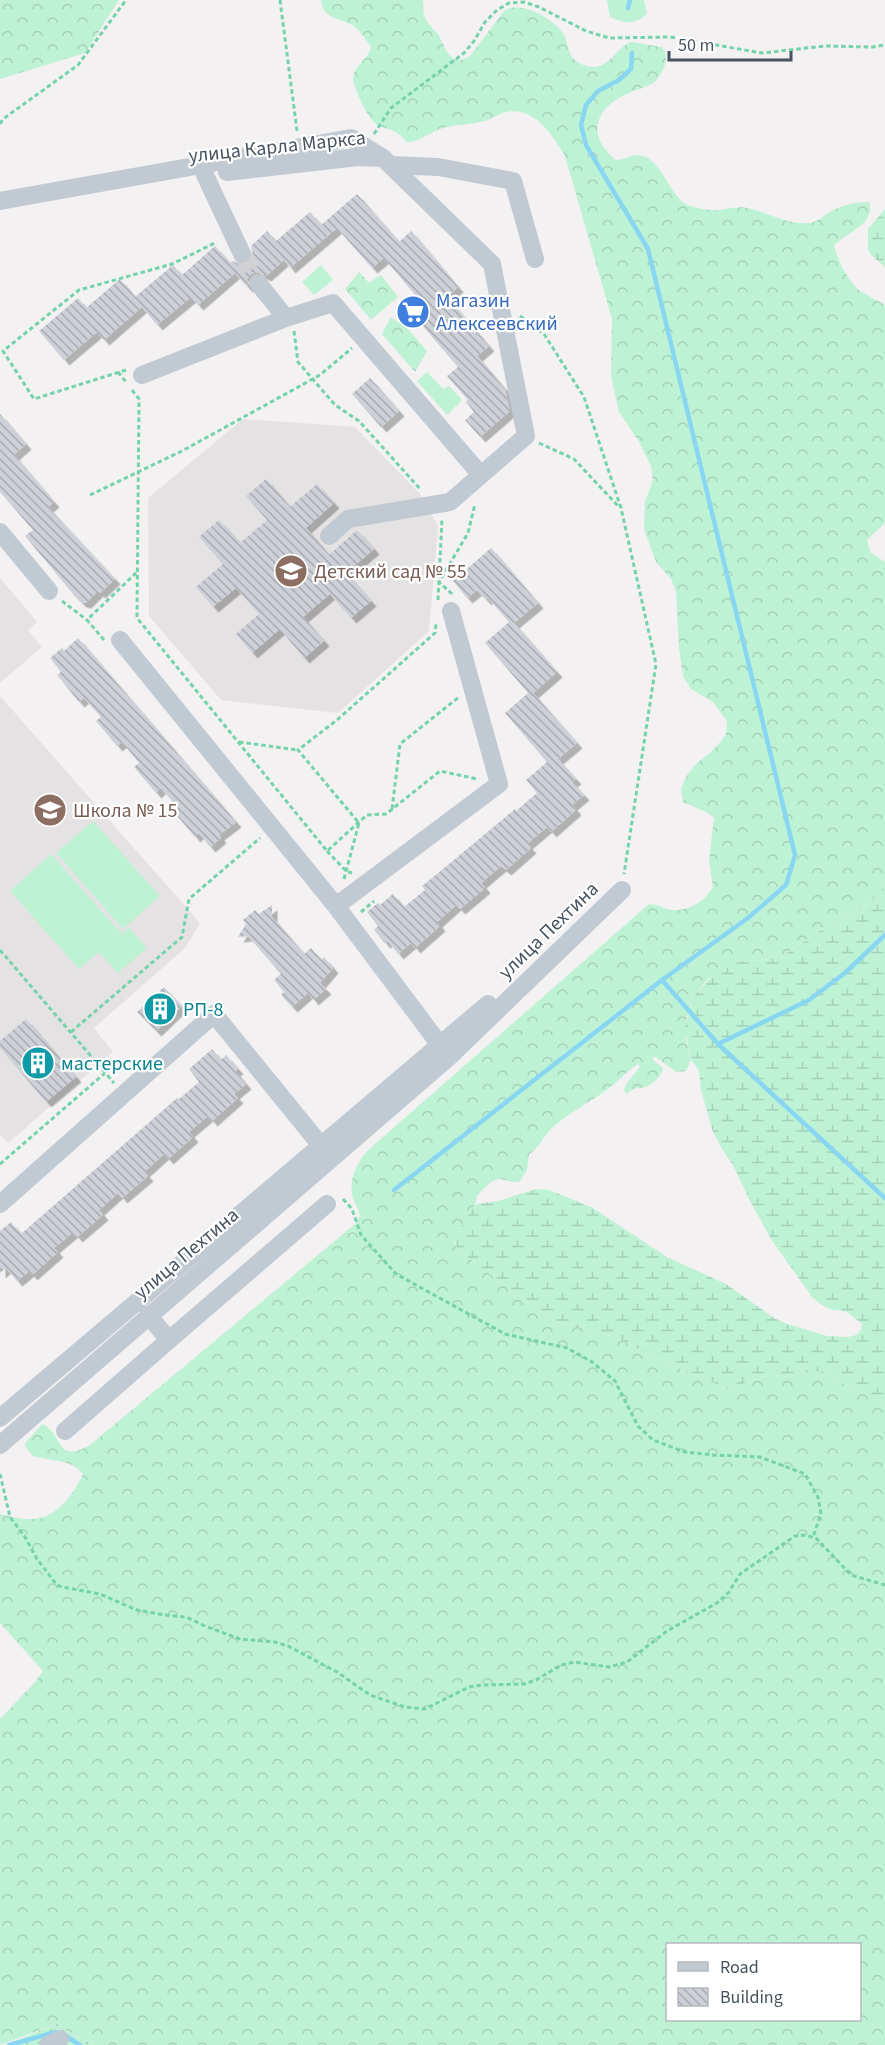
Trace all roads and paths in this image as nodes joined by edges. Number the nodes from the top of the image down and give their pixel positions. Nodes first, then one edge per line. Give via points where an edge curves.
1 (126, 0) edge
2 (280, 0) edge
3 (885, 45) edge
4 (0, 124) edge
5 (300, 148) junction
6 (366, 148) junction
7 (387, 162) junction
8 (206, 175) junction
9 (0, 201) edge
10 (0, 212) edge
11 (242, 254) tunnel mouth
12 (535, 259) dead end
13 (258, 283) tunnel mouth
14 (501, 308) junction
15 (286, 318) junction
16 (362, 337) junction
17 (118, 372) dead end
18 (142, 375) dead end
19 (313, 379) junction
20 (526, 436) junction
21 (139, 472) junction
22 (481, 476) junction
23 (90, 495) dead end
24 (432, 505) junction
25 (621, 508) junction
26 (0, 532) edge
27 (329, 536) dead end
28 (138, 571) junction
29 (439, 582) junction
30 (49, 591) joint
31 (449, 604) junction
32 (87, 620) junction
33 (436, 623) dead end
34 (114, 643) joint
35 (472, 686) junction
36 (237, 742) junction
37 (298, 750) junction
38 (499, 784) junction
39 (392, 809) junction
40 (359, 823) junction
41 (260, 831) dead end
42 (327, 851) junction
43 (346, 871) junction
44 (371, 879) junction
45 (342, 886) dead end
46 (622, 890) joint
47 (381, 895) dead end
48 (336, 906) junction
49 (348, 922) junction
50 (0, 950) edge
51 (71, 1032) junction
52 (445, 1051) junction
53 (105, 1073) junction
54 (124, 1093) junction
55 (326, 1151) junction
56 (0, 1164) edge
57 (332, 1199) joint
58 (0, 1204) edge
59 (148, 1315) junction
60 (169, 1340) junction
61 (0, 1418) edge
62 (65, 1431) dead end
63 (0, 1445) edge
64 (0, 1474) edge
65 (813, 1537) junction
66 (885, 1585) edge

1 - 4 path via 78,65
2 - 5 path
3 - 6 path via 762,53 670,37 609,38 586,32 539,7 509,3 485,22 464,53 391,108
5 - 6 street, улица Карла Маркса via 351,138
5 - 9 street, улица Карла Маркса
6 - 7 street, улица Карла Маркса
7 - 8 street, улица Карла Маркса via 358,157
7 - 12 street via 513,181
7 - 14 street via 492,264
8 - 10 street, улица Карла Маркса
8 - 11 street
13 - 15 street
14 - 20 street
14 - 25 path via 544,333 584,397
15 - 16 street via 333,303
15 - 18 street
15 - 19 path via 294,331 298,362
16 - 19 path
16 - 22 street
17 - 21 path via 139,399
19 - 21 path
19 - 24 path via 335,405 359,421
20 - 22 street
20 - 25 path via 574,459
21 - 23 path
21 - 28 path
22 - 24 street via 450,502
22 - 29 path via 468,533
24 - 27 street via 348,519
24 - 29 path via 443,520
25 - 46 path via 656,664
26 - 30 street
28 - 32 path
28 - 36 path via 137,618
29 - 31 path
29 - 31 path
30 - 32 path
31 - 35 street
32 - 34 path
33 - 37 path via 435,633
34 - 48 street
35 - 38 street
35 - 39 path via 400,744
36 - 37 path
36 - 42 path
37 - 40 path
38 - 39 path via 440,771
38 - 44 street
39 - 40 path via 386,814 367,816
40 - 42 path
40 - 43 path
41 - 51 path via 260,839 189,898 182,937
42 - 43 path
43 - 44 path
43 - 45 path
44 - 48 street
46 - 52 street, улица Пехтина
47 - 49 path
48 - 49 street
49 - 52 street
50 - 51 path
51 - 53 path
52 - 55 street, улица Пехтина
53 - 54 path
53 - 56 path
54 - 55 street via 214,1014
54 - 58 street
55 - 59 street, улица Пехтина
55 - 61 street, улица Пехтина
57 - 60 street
57 - 65 path via 352,1209 361,1235 396,1274 505,1334 567,1348 592,1362 615,1381 638,1426 653,1440 685,1452 760,1457 805,1474 818,1497 821,1514
59 - 60 street
59 - 63 street, улица Пехтина
60 - 62 street
64 - 65 path via 10,1517 48,1574 62,1587 100,1594 137,1610 186,1617 240,1639 288,1646 370,1695 414,1709 425,1708 469,1687 524,1684 574,1662 609,1667 627,1662 667,1631 717,1603 740,1574 790,1538
65 - 66 path via 851,1575

